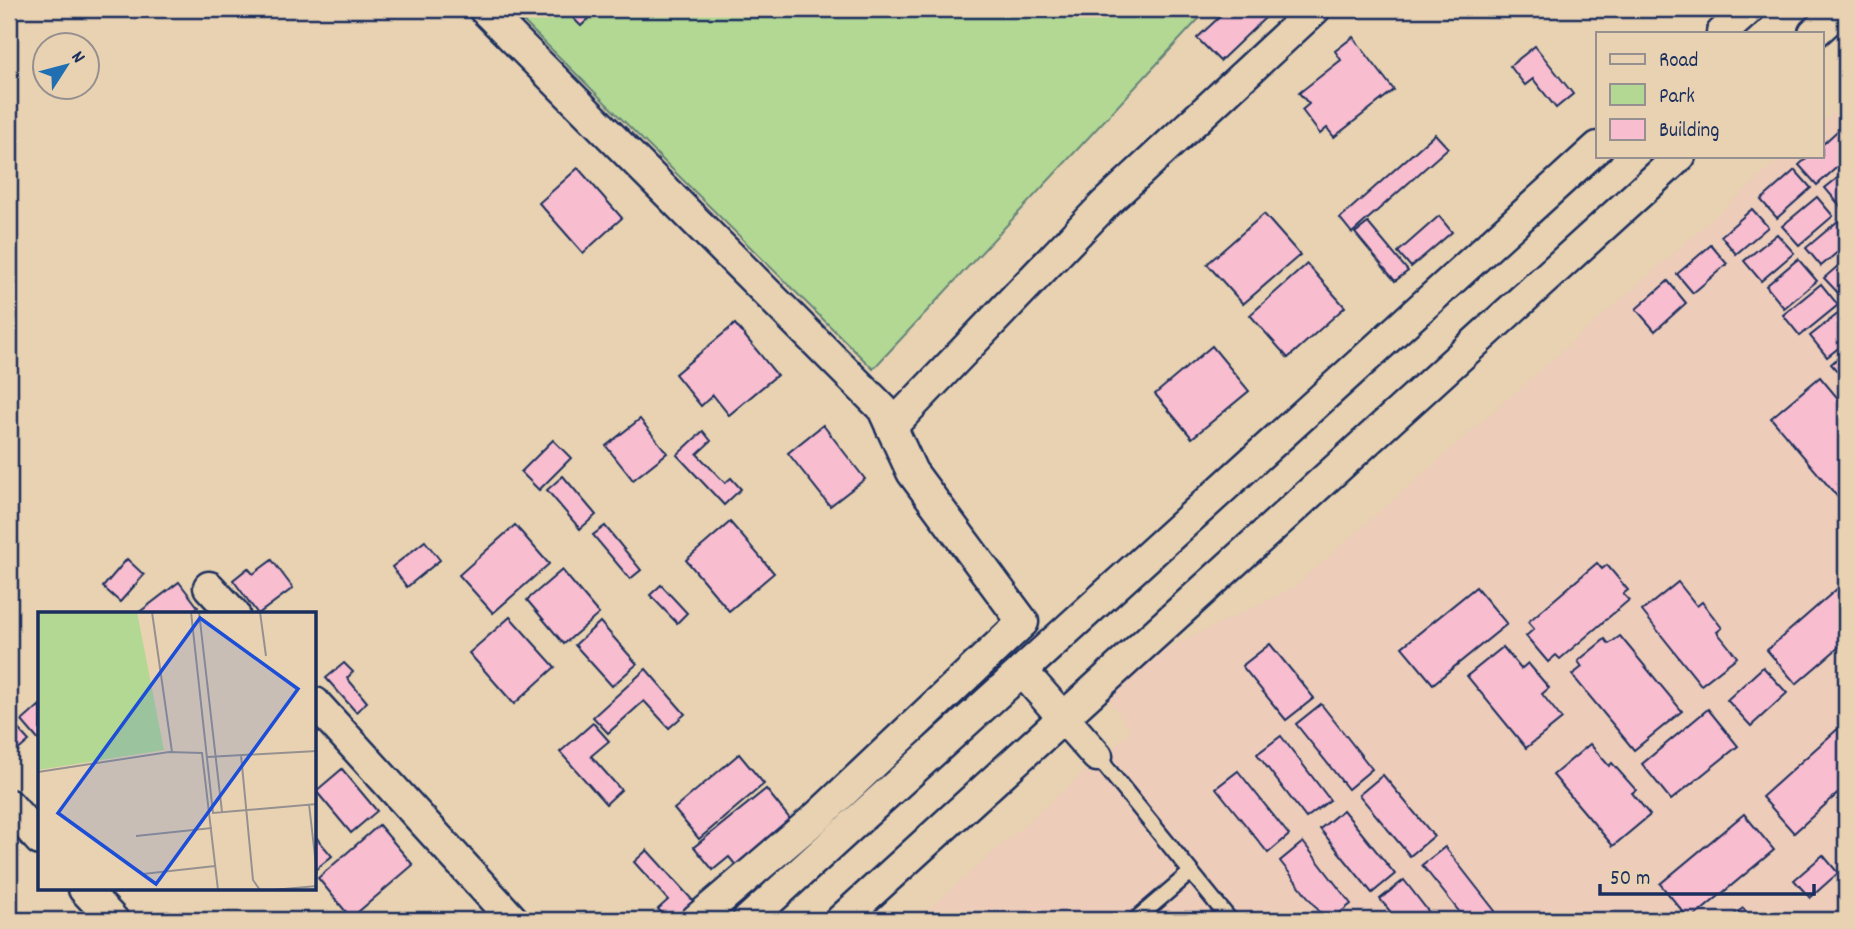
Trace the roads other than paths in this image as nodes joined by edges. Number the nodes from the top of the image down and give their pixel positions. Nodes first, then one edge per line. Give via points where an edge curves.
1 (484, 9) edge
2 (1315, 9) edge
3 (1749, 9) edge
4 (1841, 9) edge
5 (1723, 32) edge
6 (1815, 32) edge
7 (1596, 149) edge
8 (1678, 158) edge
9 (891, 427) junction
10 (209, 586) dead end
11 (232, 612) edge
12 (1022, 671) junction
13 (317, 705) edge
14 (1063, 718) junction
15 (1097, 756) joint
16 (9, 805) edge
17 (38, 838) edge
18 (1191, 872) junction
19 (85, 890) edge
20 (113, 920) edge
21 (513, 920) edge
22 (696, 920) edge
23 (748, 920) edge
24 (841, 920) edge
25 (1135, 920) edge
26 (1230, 920) edge

1 - 9 street via 883,409
2 - 9 street via 1105,204
3 - 5 street
4 - 6 street
7 - 12 street
8 - 14 street
9 - 22 street via 912,472 1023,622 818,816
10 - 11 street
12 - 14 street
12 - 23 street
13 - 21 street
14 - 15 street
14 - 24 street
15 - 18 lane
16 - 17 street
18 - 25 lane
18 - 26 lane
19 - 20 street

